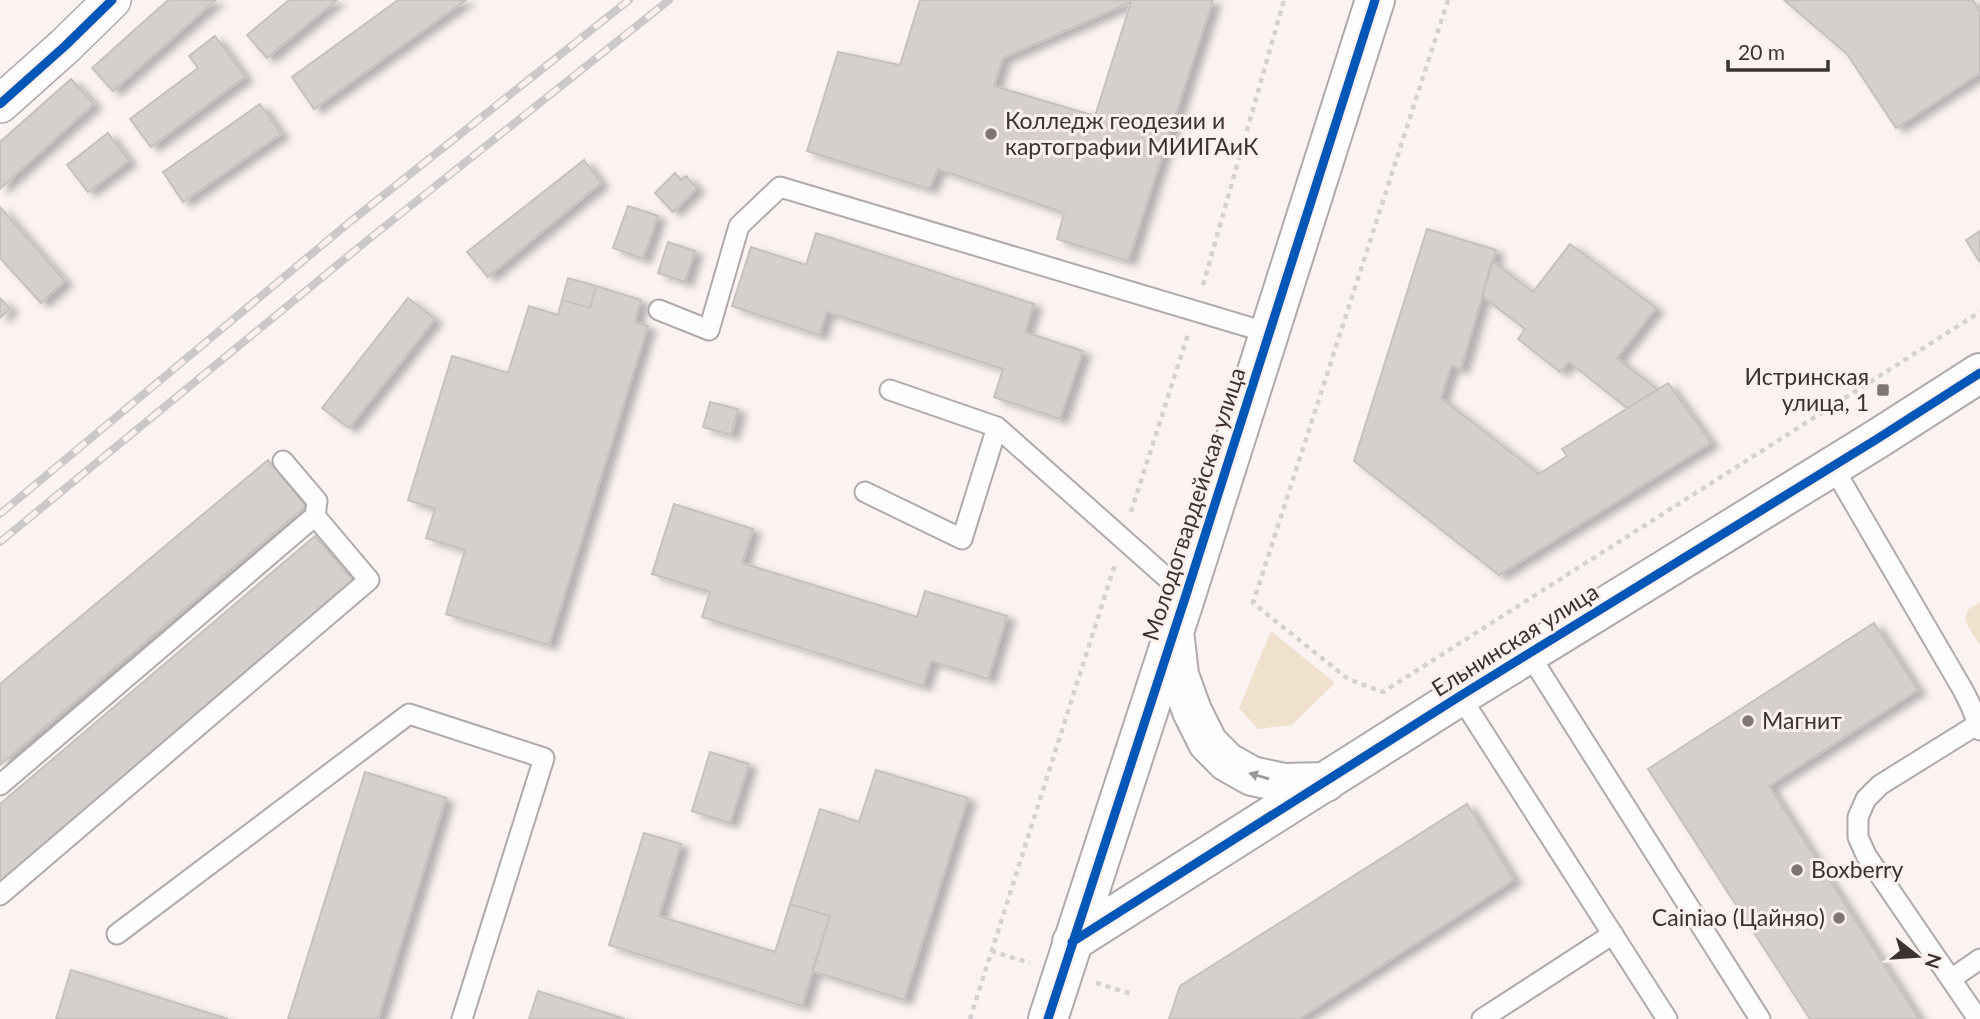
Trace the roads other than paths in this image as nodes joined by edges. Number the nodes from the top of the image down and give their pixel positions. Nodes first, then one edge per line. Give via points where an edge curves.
1 (112, 0) edge
2 (1375, 0) edge
3 (0, 104) edge
4 (659, 310) dead end
5 (1269, 334) junction
6 (1980, 373) edge
7 (891, 390) dead end
8 (997, 427) junction
9 (283, 461) dead end
10 (1833, 467) junction
11 (864, 492) dead end
12 (315, 516) junction
13 (1180, 612) junction
14 (1529, 654) junction
15 (1460, 696) junction
16 (1979, 727) edge
17 (1326, 782) junction
18 (0, 785) edge
19 (0, 895) edge
20 (117, 934) dead end
21 (1613, 934) junction
22 (1072, 942) junction
23 (1980, 959) edge
24 (1951, 979) junction
25 (462, 1019) edge
26 (1048, 1019) edge
27 (1482, 1019) edge
28 (1667, 1019) edge
29 (1760, 1019) edge
30 (1978, 1019) edge

1 - 3 street
2 - 5 street, Молодогвардейская улица
4 - 5 lane via 709,330 739,226 780,187
5 - 13 street, Молодогвардейская улица
6 - 10 street, Ельнинская улица
7 - 8 lane
8 - 11 lane via 962,539
8 - 13 lane
9 - 12 lane via 317,501
10 - 14 street, Ельнинская улица
10 - 16 lane via 1963,690
12 - 18 lane
12 - 19 lane via 369,580
17 -> 13 street via 1284,783 1252,776 1227,762 1208,743 1179,675
13 - 22 street, Молодогвардейская улица
14 - 15 street, Ельнинская улица
14 - 29 lane
15 - 17 street, Ельнинская улица
15 - 21 lane
16 - 24 lane via 1881,785 1866,799 1858,817 1858,837 1866,855
17 - 22 street, Ельнинская улица
20 - 25 lane via 409,714 544,758
21 - 27 lane
21 - 28 lane
22 - 26 street, Молодогвардейская улица
23 - 24 lane
24 - 30 lane

